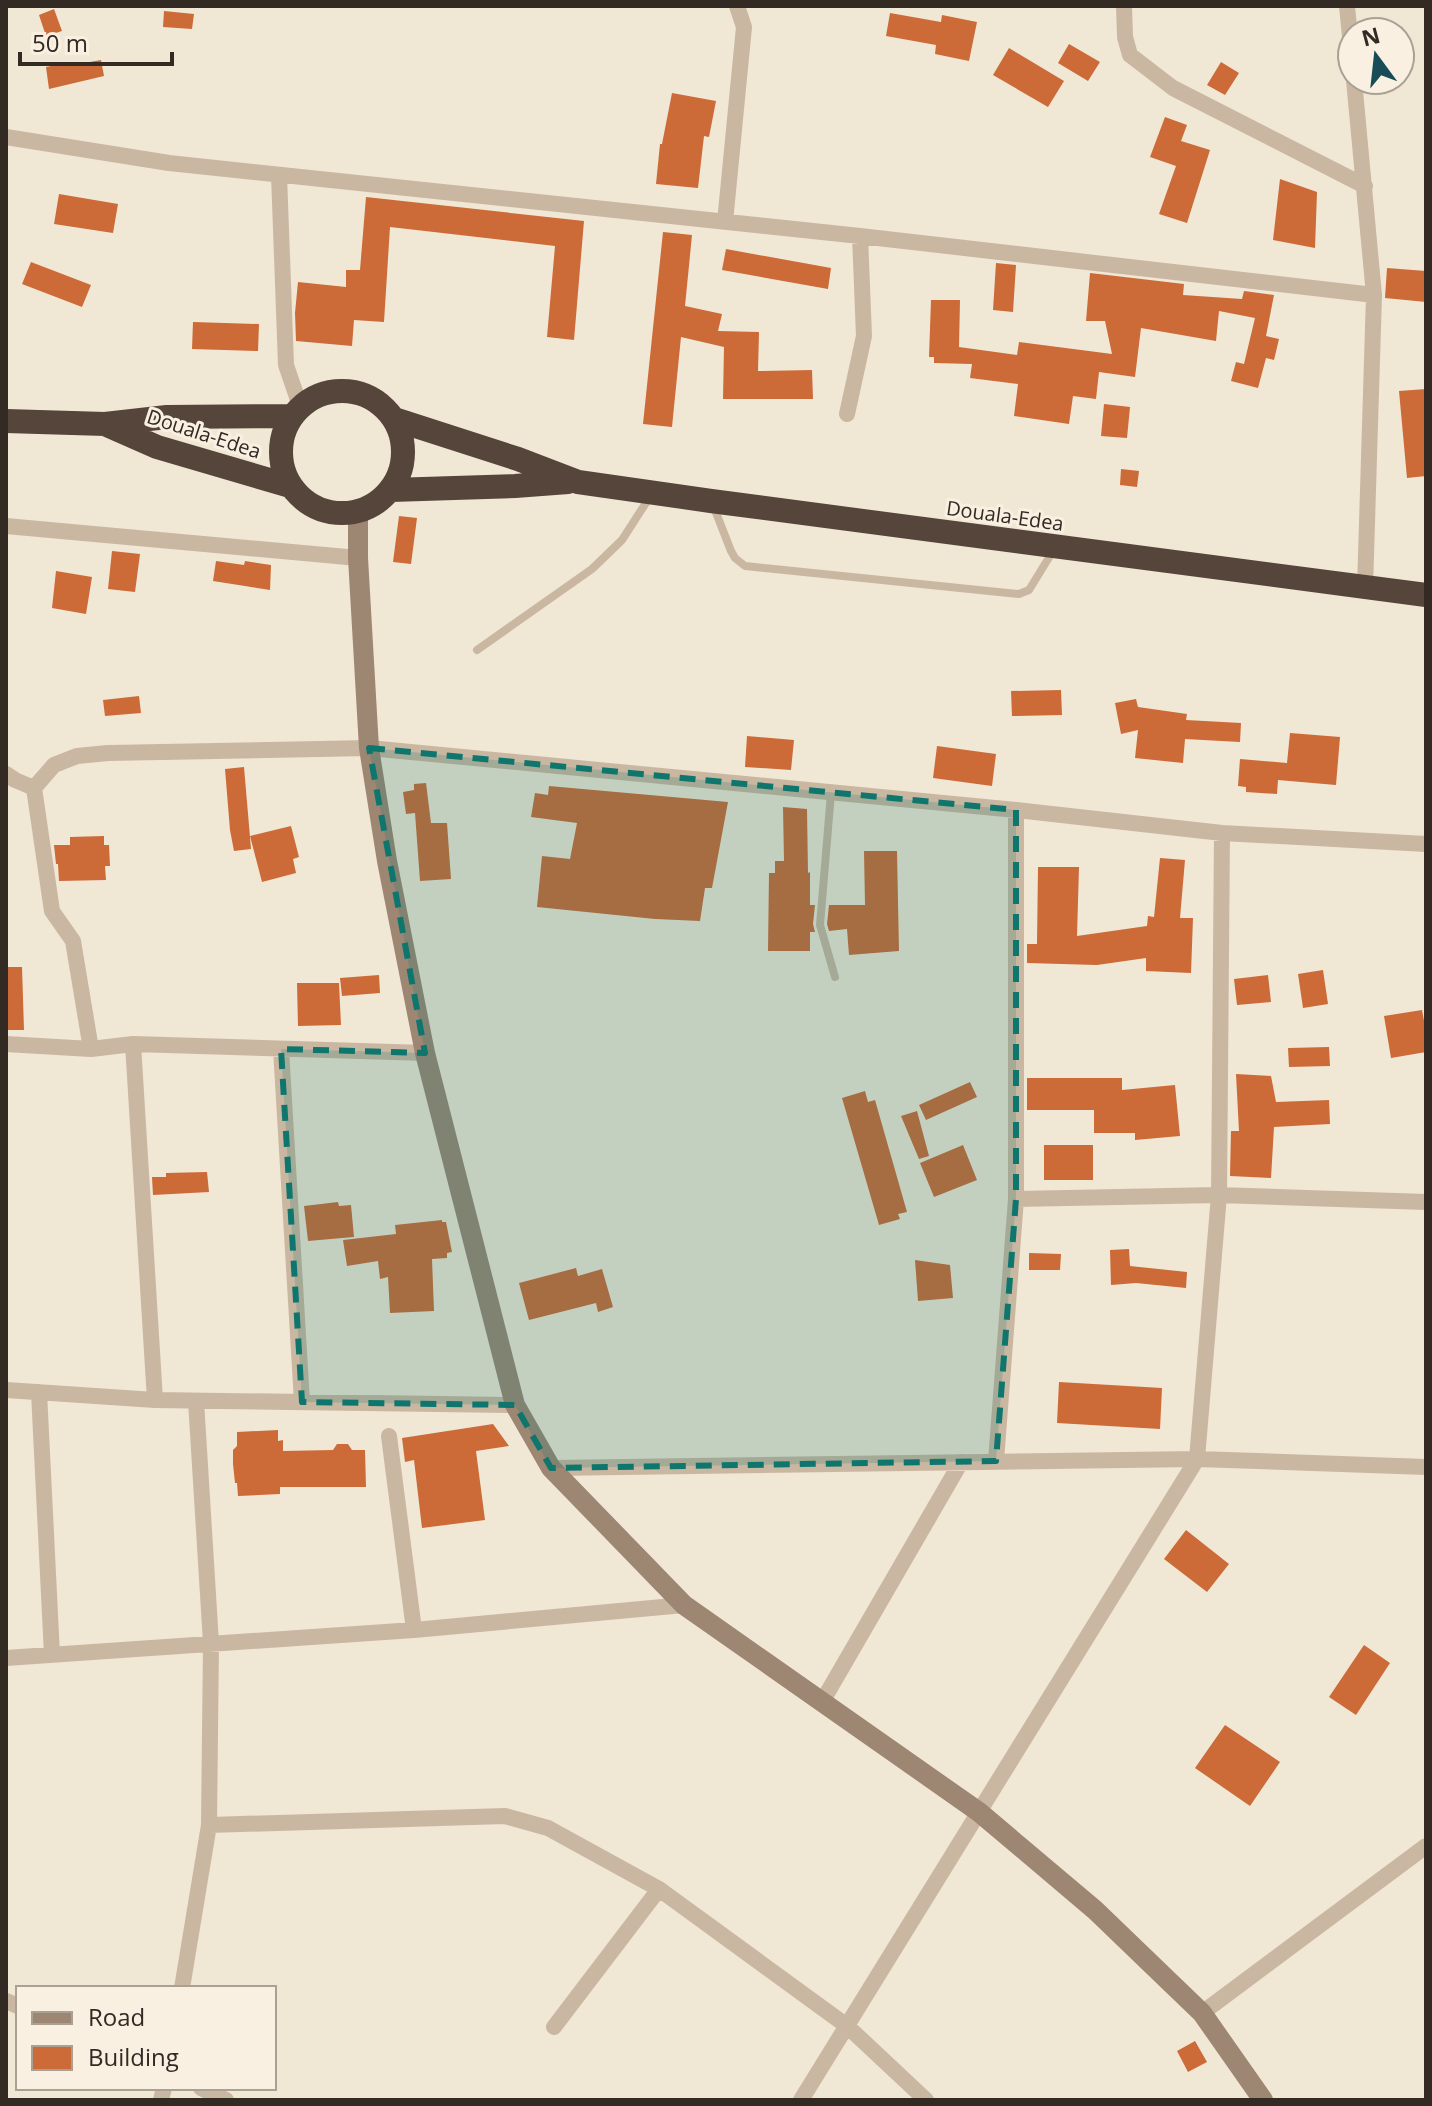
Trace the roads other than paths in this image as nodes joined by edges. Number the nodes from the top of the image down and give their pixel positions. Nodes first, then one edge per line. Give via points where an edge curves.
1 (737, 6) edge
2 (1124, 6) edge
3 (1356, 96) edge
4 (6, 137) edge
5 (279, 175) junction
6 (1365, 186) junction
7 (725, 222) junction
8 (860, 236) junction
9 (1374, 295) junction
10 (296, 411) junction
11 (847, 414) dead end
12 (394, 419) junction
13 (6, 421) edge
14 (105, 424) junction
15 (578, 482) junction
16 (290, 486) junction
17 (391, 490) junction
18 (653, 492) junction
19 (711, 501) junction
20 (358, 511) junction
21 (6, 526) edge
22 (1056, 547) junction
23 (358, 558) junction
24 (1365, 588) junction
25 (1426, 595) edge
26 (477, 650) dead end
27 (369, 748) junction
28 (6, 774) edge
29 (34, 788) junction
30 (831, 792) junction
31 (1016, 810) junction
32 (1222, 833) junction
33 (1426, 844) edge
34 (835, 977) dead end
35 (6, 1044) edge
36 (133, 1044) junction
37 (91, 1049) junction
38 (281, 1049) junction
39 (425, 1053) junction
40 (1219, 1195) junction
41 (1016, 1199) junction
42 (1426, 1202) edge
43 (6, 1390) edge
44 (39, 1392) junction
45 (155, 1400) junction
46 (196, 1401) junction
47 (302, 1402) junction
48 (515, 1405) junction
49 (389, 1436) dead end
50 (1197, 1459) junction
51 (996, 1461) junction
52 (961, 1462) junction
53 (1426, 1467) edge
54 (551, 1468) junction
55 (684, 1605) junction
56 (414, 1630) junction
57 (211, 1643) junction
58 (52, 1655) junction
59 (6, 1658) edge
60 (822, 1702) junction
61 (979, 1812) junction
62 (209, 1825) junction
63 (1426, 1846) edge
64 (659, 1889) junction
65 (182, 1986) edge
66 (1202, 2013) junction
67 (847, 2026) junction
68 (554, 2027) dead end
69 (205, 2090) edge
70 (226, 2100) edge
71 (801, 2100) edge
72 (926, 2100) edge
73 (1263, 2100) edge

1 - 7 street via 744,27
2 - 6 street via 1130,55 1173,88
3 - 6 street
4 - 5 street
5 - 7 street
5 - 10 street via 286,365
6 - 9 street
7 - 8 street
8 - 9 street
8 - 11 street via 864,336
9 - 24 street
10 - 12 highway via 324,393 351,391 376,401
10 - 14 highway, Douala-Edea
10 - 16 highway via 280,451
12 - 15 highway, Douala-Edea
12 - 17 highway via 403,443 402,467
13 - 14 highway, Douala-Edea
14 - 16 highway, Douala-Edea via 157,447
15 - 17 highway, Douala-Edea
15 - 18 highway, Douala-Edea
16 - 20 highway via 320,510
17 - 20 highway
18 - 19 highway, Douala-Edea
18 - 26 lane via 622,540 592,569
19 - 22 highway, Douala-Edea
19 - 22 lane via 731,551 745,566 1019,594 1029,590
20 - 23 main road
21 - 23 street
22 - 24 highway, Douala-Edea
23 - 27 main road
24 - 25 highway, Douala-Edea
27 - 29 street via 77,756 54,765
27 - 30 street
27 - 39 main road
28 - 29 street
29 - 37 street via 52,911 73,941
30 - 31 street
30 - 34 lane via 820,925
31 - 32 street
31 - 41 street
32 - 33 street
32 - 40 street
35 - 37 street
36 - 37 street
36 - 38 street
36 - 45 street
38 - 39 street
38 - 47 street
39 - 48 main road
40 - 41 street
40 - 42 street
40 - 50 street
41 - 51 street
43 - 44 street
44 - 45 street
44 - 58 street
45 - 46 street
46 - 47 street
46 - 57 street
47 - 48 street
48 - 54 main road
49 - 56 street
50 - 51 street
50 - 53 street
50 - 61 street
51 - 52 street
52 - 54 street
52 - 60 street
54 - 55 main road
55 - 56 street
55 - 60 main road
56 - 57 street
57 - 58 street
57 - 62 street
58 - 59 street
60 - 61 main road
61 - 66 main road via 1095,1910
61 - 67 street
62 - 64 street via 505,1816 548,1828
62 - 65 street
63 - 66 street
64 - 67 street
64 - 68 street
66 - 73 main road
67 - 71 street
67 - 72 street
69 - 70 street

